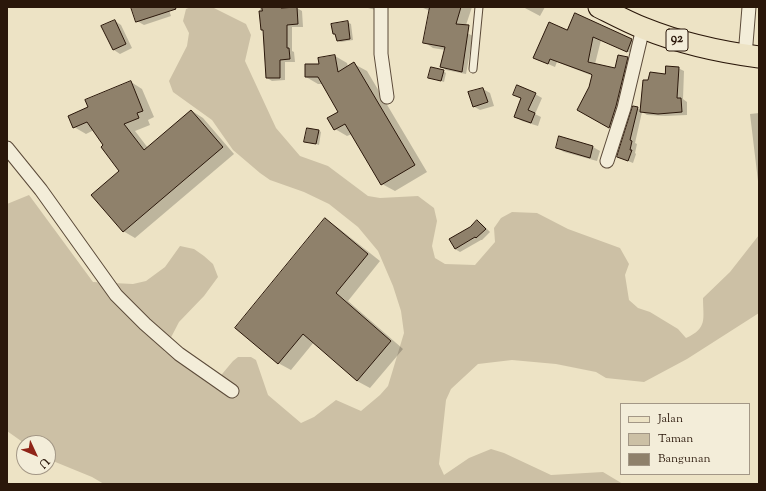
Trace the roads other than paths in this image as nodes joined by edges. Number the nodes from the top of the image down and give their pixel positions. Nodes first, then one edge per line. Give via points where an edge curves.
1 (381, 7) edge
2 (479, 7) edge
3 (599, 7) edge
4 (750, 7) edge
5 (643, 28) junction
6 (752, 56) edge
7 (473, 69) dead end
8 (388, 97) dead end
9 (7, 148) edge
10 (607, 161) dead end
11 (232, 391) dead end

1 - 8 street via 380,54
2 - 7 lane
3 - 5 main road, 92
4 - 6 street
5 - 6 main road, 92 via 722,52
5 - 10 street via 624,108
9 - 11 street via 41,190 116,295 179,354

